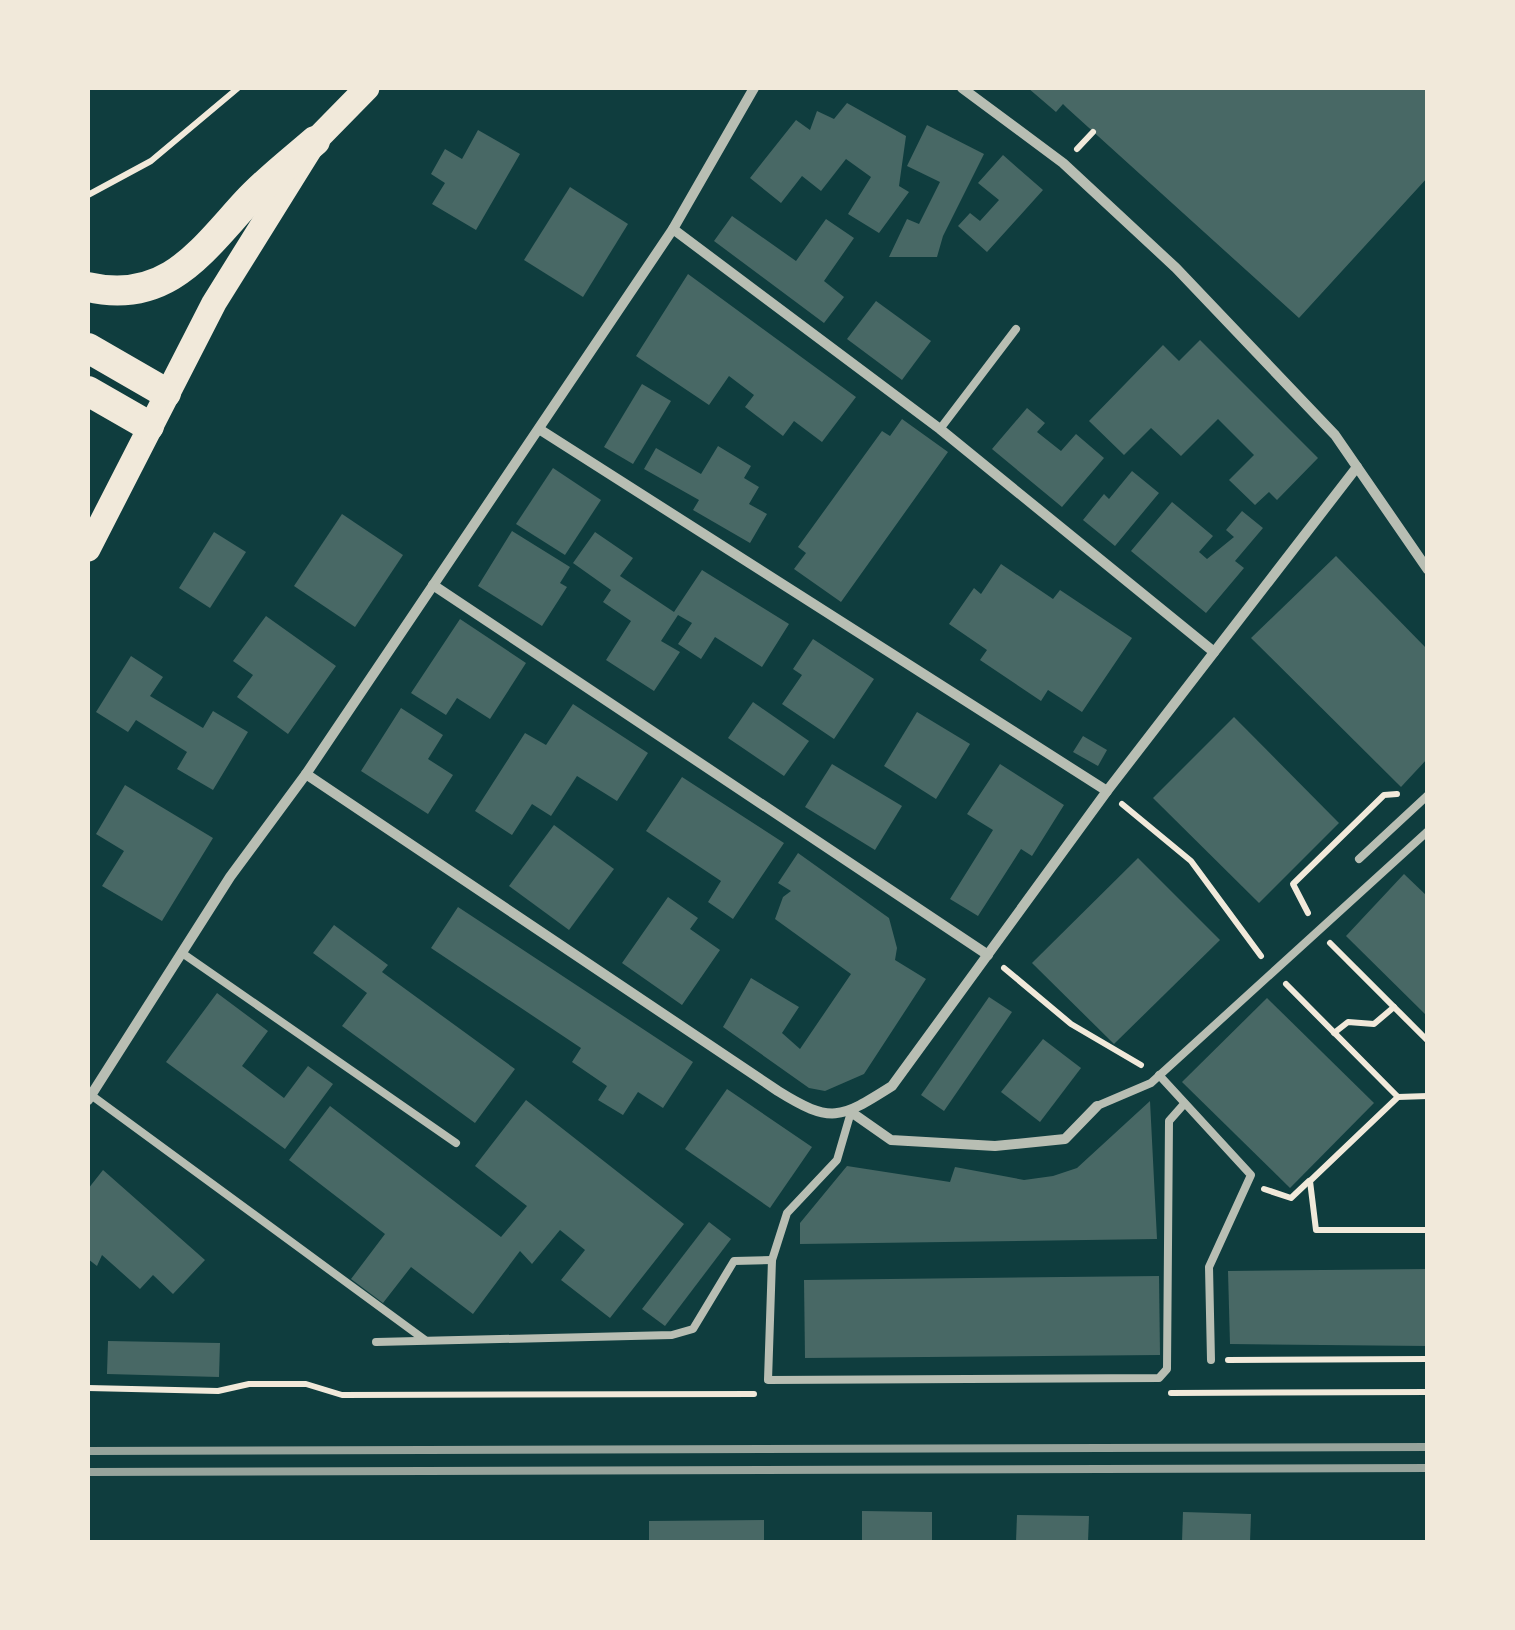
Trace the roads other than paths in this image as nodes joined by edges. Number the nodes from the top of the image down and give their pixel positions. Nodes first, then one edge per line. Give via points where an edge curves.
1 (367, 88) edge
2 (754, 88) edge
3 (962, 88) edge
4 (315, 141) junction
5 (673, 229) junction
6 (88, 287) edge
7 (1016, 329) dead end
8 (88, 348) edge
9 (88, 391) edge
10 (166, 393) junction
11 (150, 426) junction
12 (539, 428) junction
13 (940, 430) junction
14 (1357, 467) junction
15 (88, 550) edge
16 (1428, 570) edge
17 (433, 585) junction
18 (1214, 652) junction
19 (306, 774) junction
20 (1106, 792) junction
21 (1428, 795) edge
22 (1428, 831) edge
23 (1359, 859) dead end
24 (988, 954) junction
25 (185, 955) junction
26 (1159, 1075) junction
27 (89, 1098) edge
28 (1184, 1104) junction
29 (1097, 1106) joint
30 (851, 1112) junction
31 (456, 1143) dead end
32 (772, 1260) junction
33 (425, 1340) junction
34 (376, 1342) dead end
35 (1212, 1360) road end

1 - 4 main road
2 - 5 street
3 - 14 street via 1063,163 1176,268
4 - 6 highway via 180,272 124,291
4 - 10 main road
5 - 12 street
5 - 13 street
7 - 13 lane
8 - 10 highway
9 - 11 highway
10 - 11 main road
11 - 15 main road
12 - 17 street
12 - 20 street
13 - 18 street
14 - 16 street
14 - 18 street
17 - 19 street
17 - 24 street
18 - 20 street
19 - 25 street via 230,877
19 - 30 street via 814,1114
20 - 24 street
21 - 23 lane
22 - 26 lane
24 - 30 street via 892,1086
25 - 27 street
25 - 31 lane
26 - 28 lane
26 - 29 lane
27 - 33 lane
28 - 32 lane via 1169,1120 1168,1369 1159,1378 768,1380
28 - 35 lane via 1252,1175 1210,1267
29 - 30 street via 1065,1138 995,1146 891,1140
30 - 32 lane via 837,1160 787,1213
32 - 33 lane via 734,1262 692,1329 672,1335
33 - 34 lane

